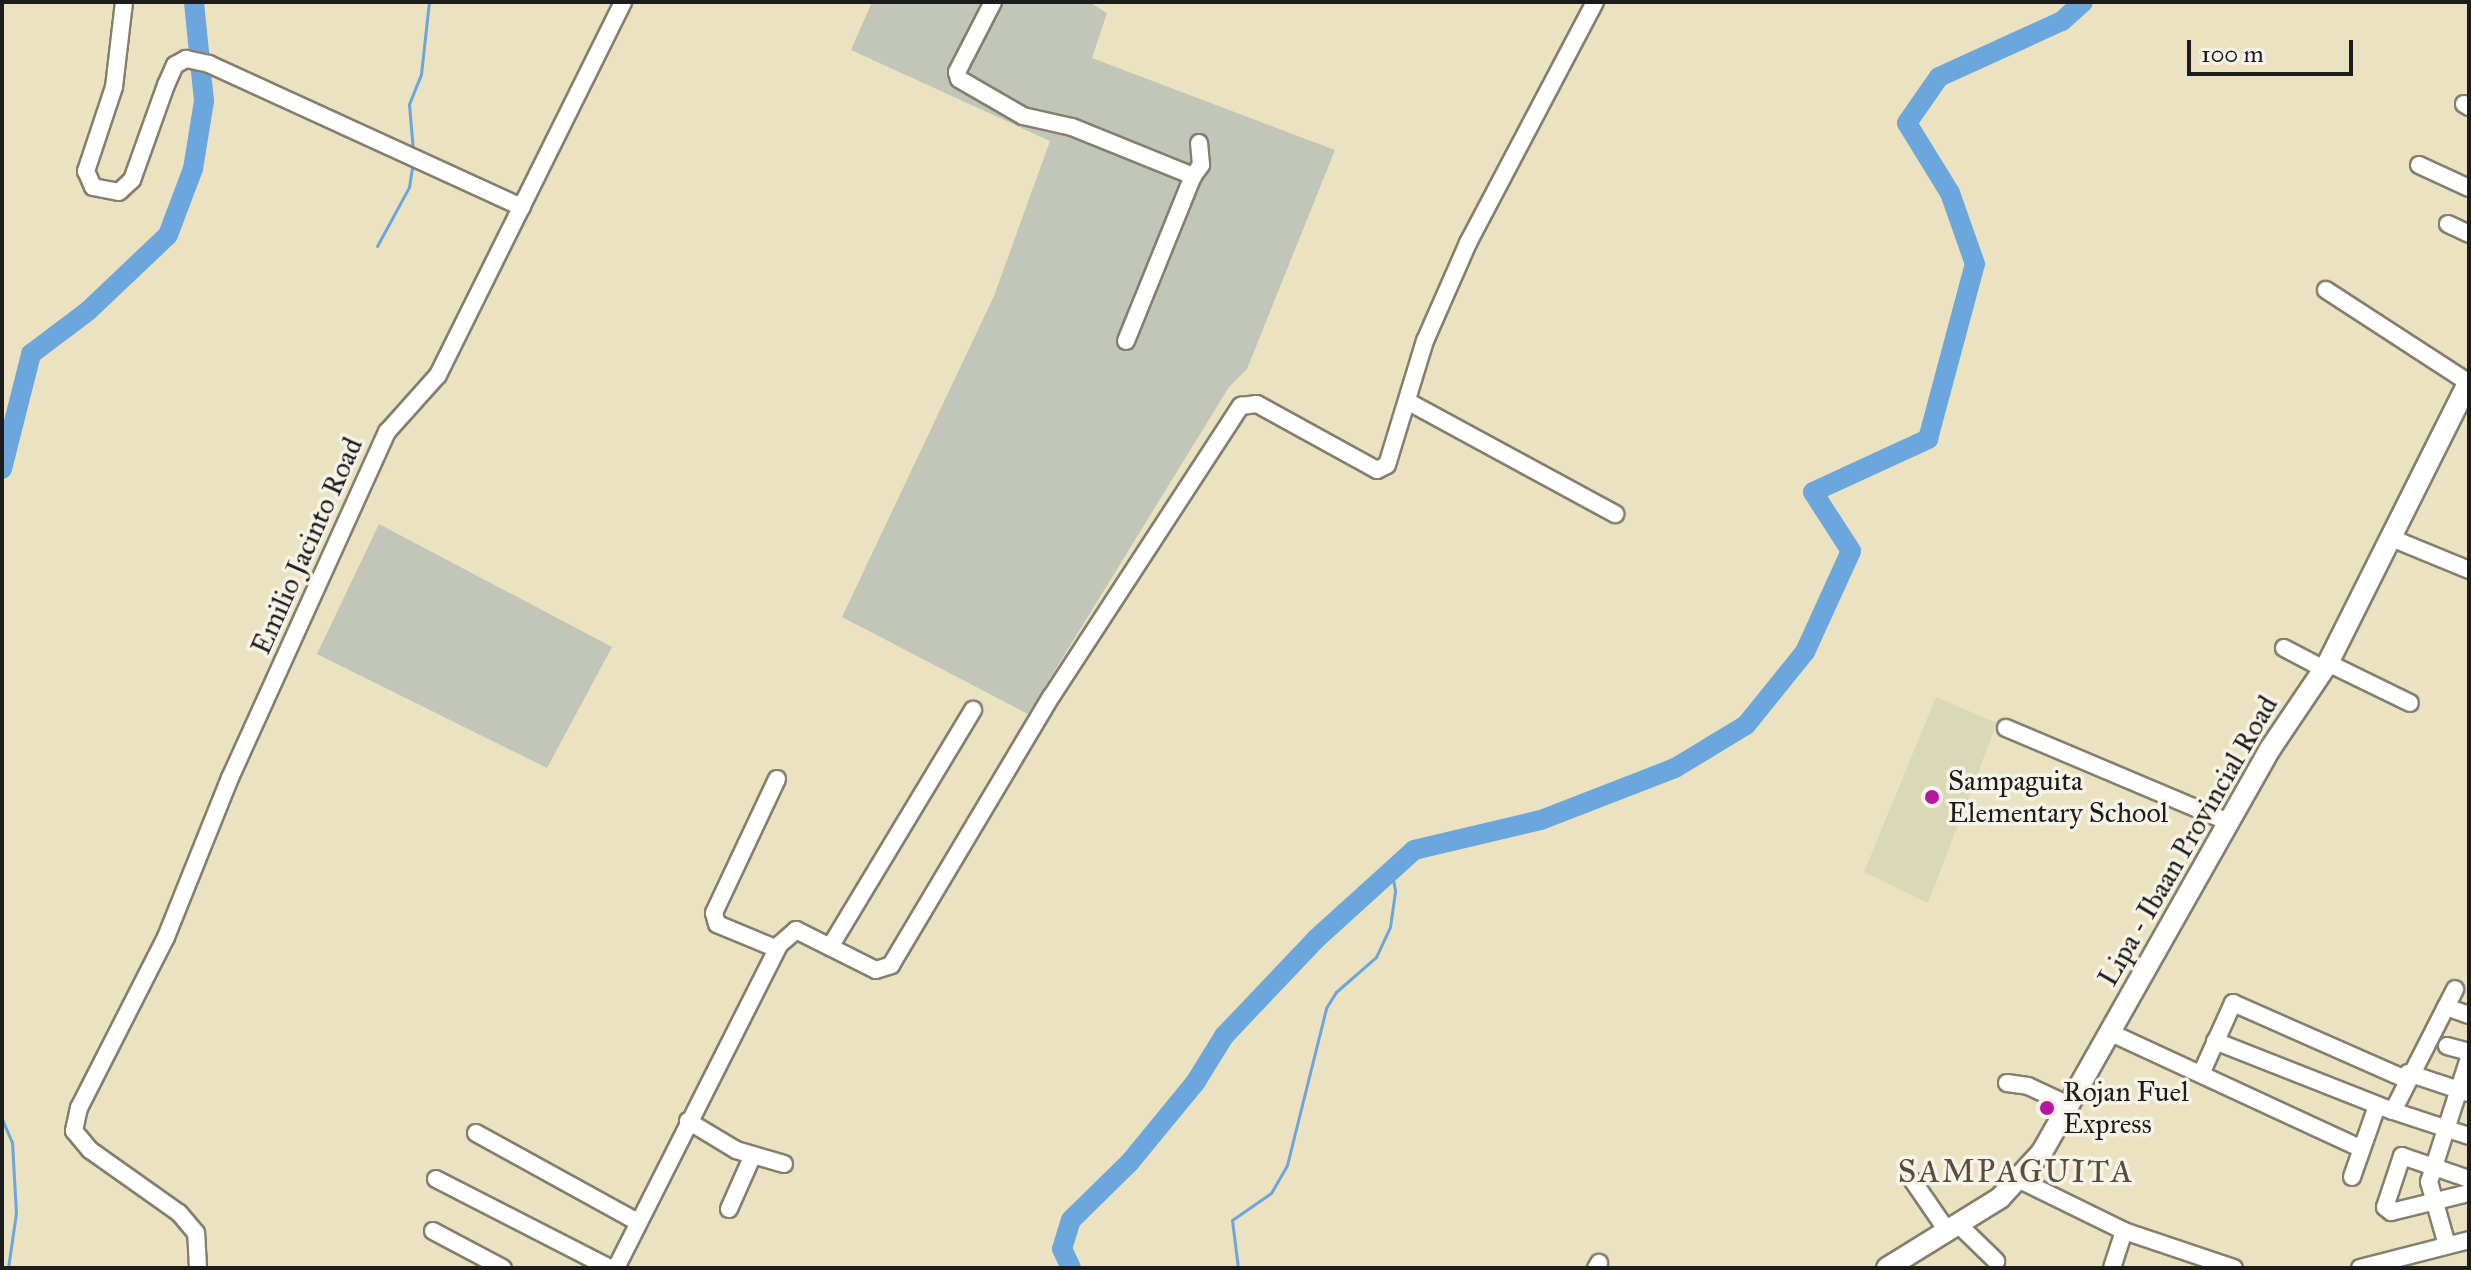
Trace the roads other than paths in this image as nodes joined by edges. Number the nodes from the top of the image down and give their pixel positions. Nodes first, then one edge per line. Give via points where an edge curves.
1 (124, 2) edge
2 (623, 2) edge
3 (993, 2) edge
4 (1595, 2) edge
5 (1199, 143) dead end
6 (2419, 165) dead end
7 (1193, 176) junction
8 (2469, 188) edge
9 (522, 207) junction
10 (2448, 224) dead end
11 (2469, 234) edge
12 (2326, 290) dead end
13 (1126, 341) dead end
14 (2469, 382) edge
15 (1407, 401) junction
16 (1615, 514) dead end
17 (2391, 538) junction
18 (2469, 570) edge
19 (2284, 648) dead end
20 (2326, 666) junction
21 (2410, 703) dead end
22 (973, 710) dead end
23 (2006, 728) dead end
24 (777, 779) dead end
25 (2228, 822) junction
26 (830, 947) junction
27 (777, 949) junction
28 (2455, 989) dead end
29 (2446, 1007) junction
30 (2469, 1015) edge
31 (2109, 1032) junction
32 (2215, 1041) junction
33 (2447, 1046) dead end
34 (2469, 1055) edge
35 (2201, 1074) junction
36 (2407, 1076) junction
37 (2007, 1083) dead end
38 (2464, 1092) edge
39 (2069, 1105) junction
40 (2385, 1108) junction
41 (688, 1121) junction
42 (2445, 1128) junction
43 (476, 1133) dead end
44 (2469, 1136) edge
45 (2360, 1148) junction
46 (752, 1157) junction
47 (784, 1164) dead end
48 (2432, 1166) junction
49 (2352, 1177) dead end
50 (436, 1179) dead end
51 (2469, 1179) edge
52 (2020, 1180) junction
53 (1913, 1181) dead end
54 (2469, 1193) edge
55 (2433, 1202) junction
56 (729, 1209) dead end
57 (636, 1221) junction
58 (1954, 1228) junction
59 (433, 1231) dead end
60 (2124, 1231) junction
61 (2469, 1240) edge
62 (2447, 1245) junction
63 (1996, 1261) dead end
64 (198, 1268) edge
65 (503, 1268) edge
66 (613, 1268) edge
67 (1887, 1268) edge
68 (2112, 1268) edge
69 (2234, 1268) edge
70 (2360, 1268) edge

1 - 9 street via 114,87 86,171 93,187 119,192 132,180 175,65 202,62
2 - 9 street, Emilio Jacinto Road
3 - 7 street via 957,72 959,79 1023,116 1072,127
4 - 15 street via 1468,243 1425,341
5 - 7 street via 1201,165
6 - 8 street
7 - 13 street
9 - 64 street, Emilio Jacinto Road via 438,375 387,432 230,778 166,937 79,1108 74,1131 90,1150 179,1213 196,1233
10 - 11 street
12 - 14 street
14 - 17 main road, Lipa - Ibaan Provincial Road
15 - 16 street
15 - 26 street via 1381,471 1257,404 1241,406 1051,697 891,965 876,970
17 - 18 street
17 - 20 main road, Lipa - Ibaan Provincial Road
19 - 20 street
20 - 21 street
20 - 25 main road, Lipa - Ibaan Provincial Road
22 - 26 street
23 - 25 street
24 - 27 street via 714,913 717,924
25 - 31 main road, Lipa - Ibaan Provincial Road
26 - 27 street via 796,930
27 - 41 street
28 - 29 street
29 - 30 street
29 - 36 street
31 - 35 street
31 - 39 main road, Lipa - Ibaan Provincial Road
32 - 35 street
32 - 36 street via 2236,1003
32 - 40 street
33 - 34 street
34 - 38 street
35 - 45 street
36 - 38 street
36 - 40 street
37 - 39 street via 2028,1086
38 - 42 street
39 - 52 main road, Lipa - Ibaan Provincial Road
40 - 42 street
40 - 45 street
41 - 46 street
41 - 57 street
42 - 44 street
42 - 48 street
43 - 57 street
45 - 49 street
46 - 47 street via 766,1155
46 - 56 street
48 - 51 street
48 - 55 street
48 - 55 street via 2402,1156 2385,1207 2391,1212
50 - 66 street
52 - 58 main road, Lipa - Ibaan Provincial Road
52 - 60 street
53 - 58 street
54 - 55 street
55 - 62 street
57 - 66 street
58 - 63 street
58 - 67 main road, Lipa - Ibaan Provincial Road
59 - 65 street
60 - 68 street
60 - 69 street
61 - 62 street
62 - 70 street

